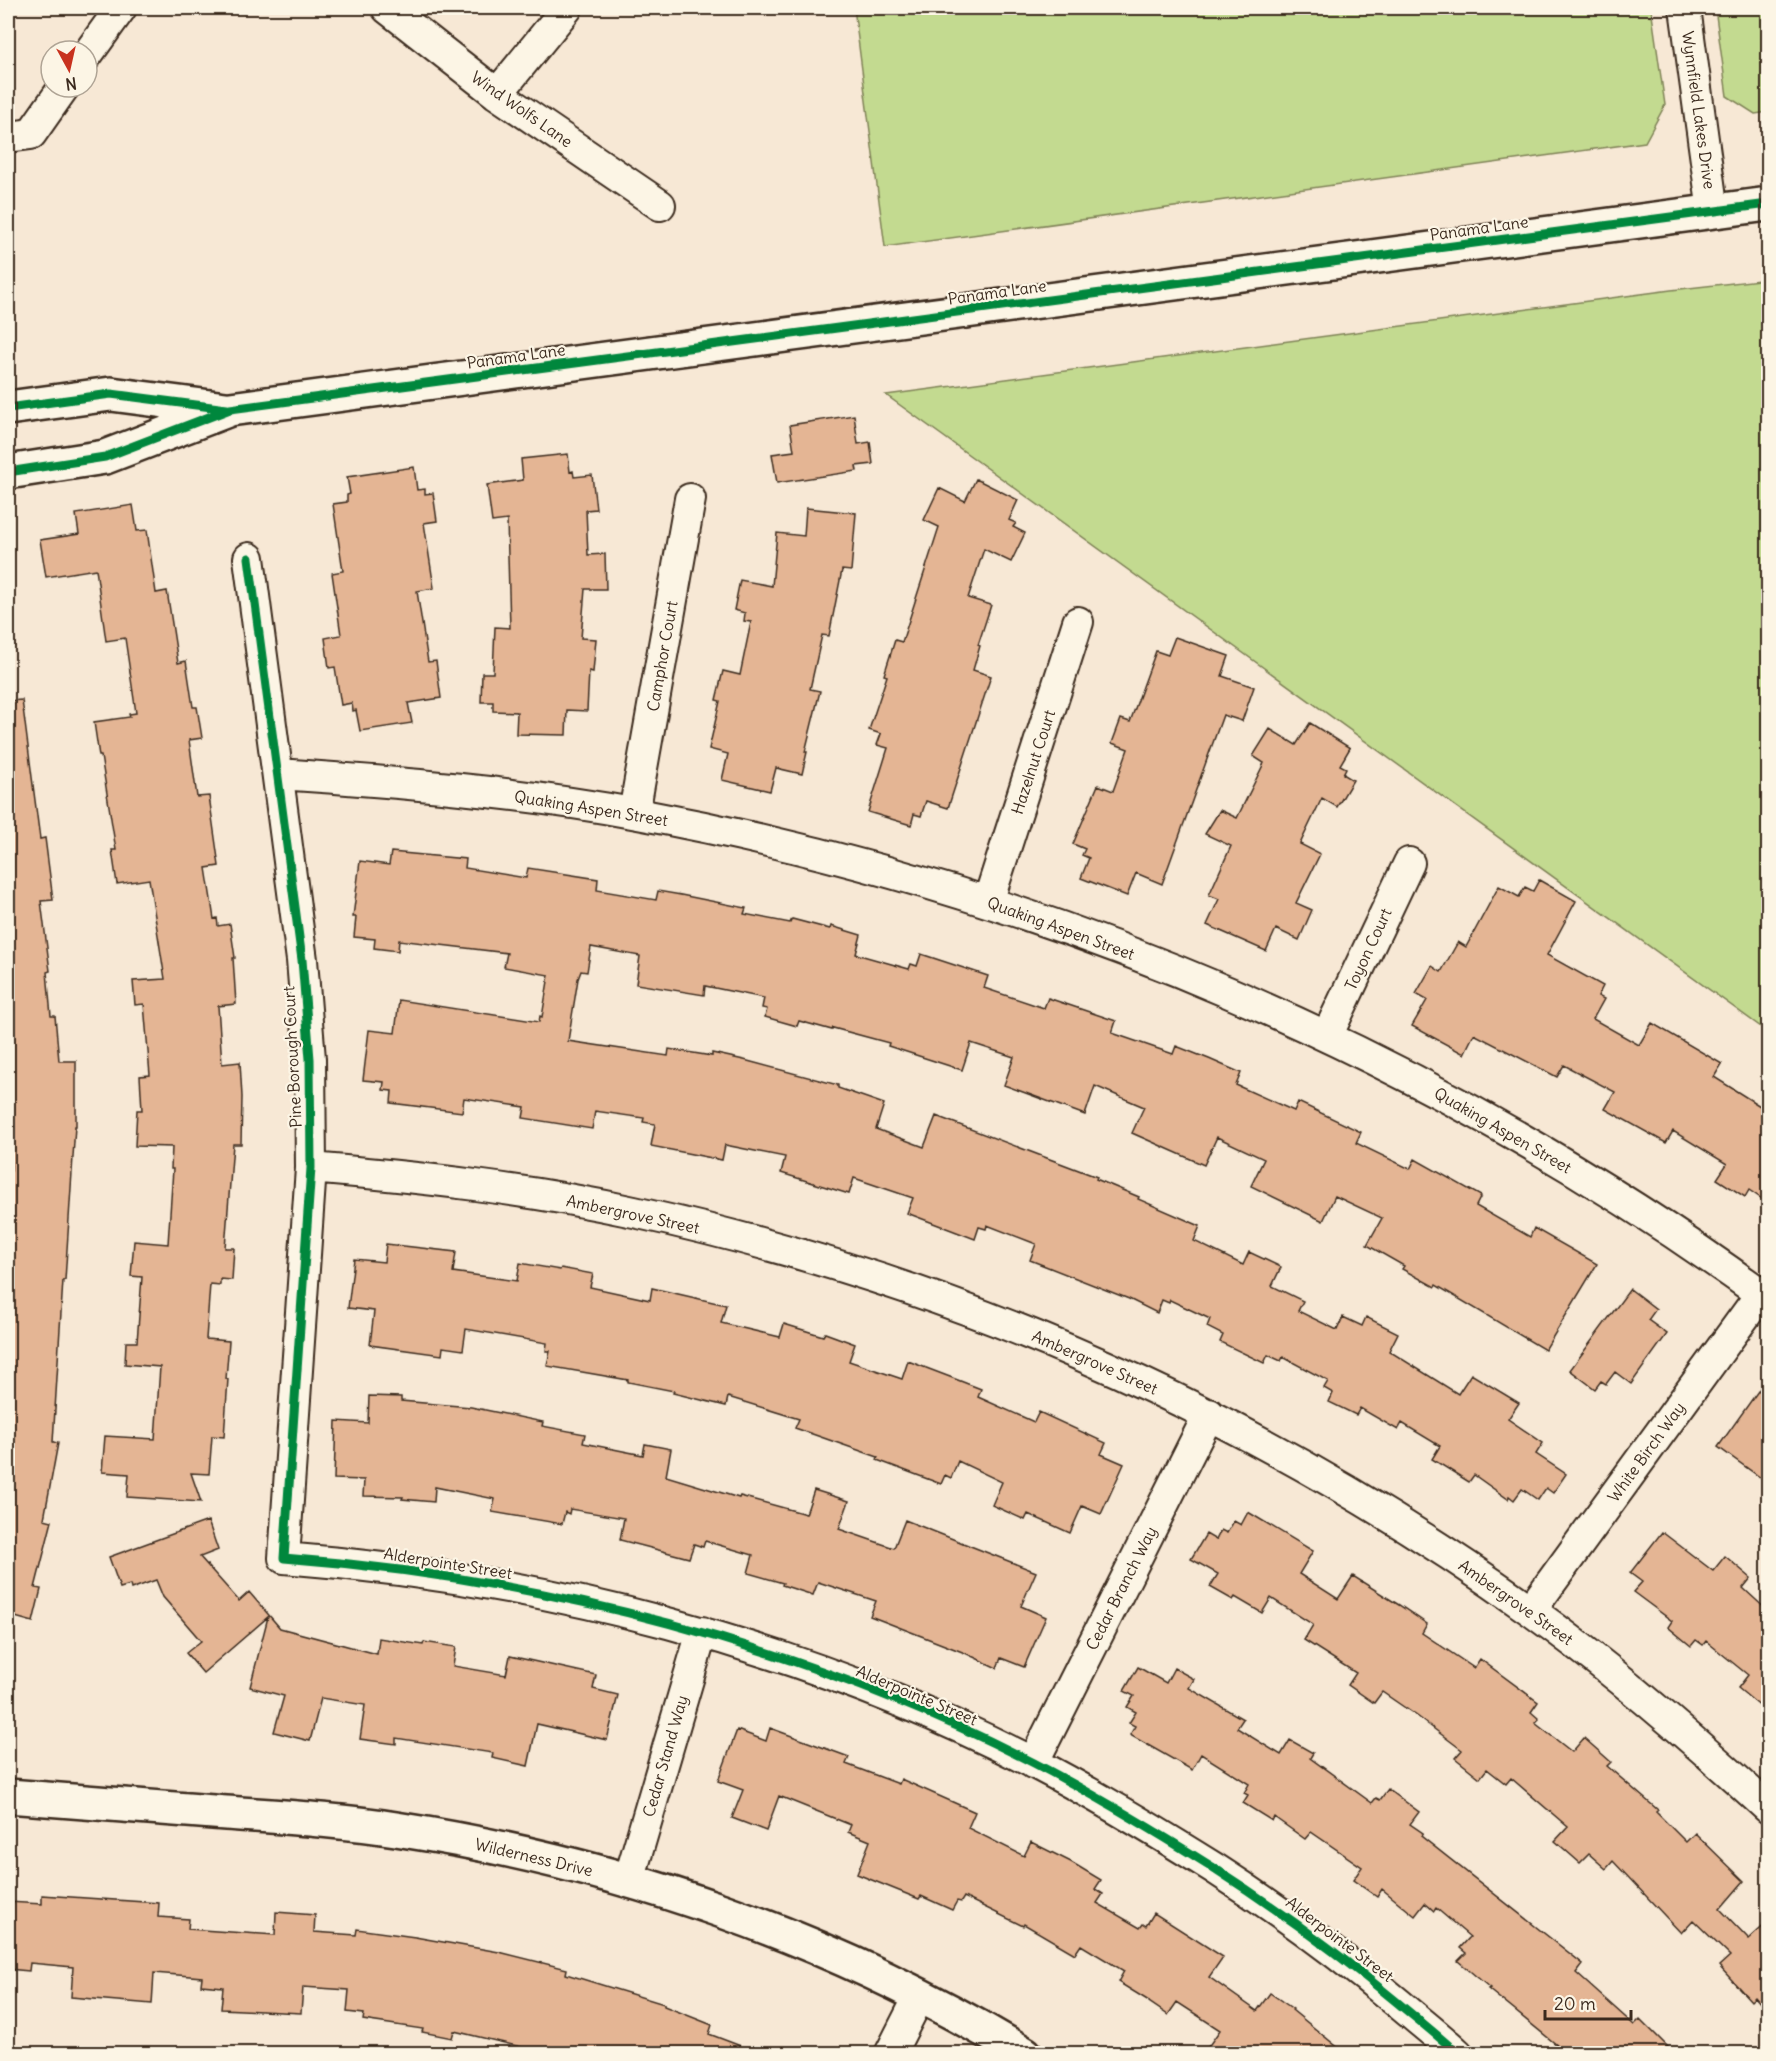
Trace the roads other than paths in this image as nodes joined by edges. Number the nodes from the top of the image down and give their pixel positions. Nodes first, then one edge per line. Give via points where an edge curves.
1 (121, 8) edge
2 (387, 8) edge
3 (567, 8) edge
4 (1685, 8) edge
5 (99, 39) edge
6 (497, 94) junction
7 (53, 99) edge
8 (19, 135) edge
9 (1768, 204) edge
10 (660, 205) dead end
11 (1713, 212) junction
12 (8, 408) edge
13 (230, 409) junction
14 (8, 472) edge
15 (690, 499) dead end
16 (249, 558) dead end
17 (1078, 622) dead end
18 (278, 774) junction
19 (634, 813) junction
20 (1409, 863) dead end
21 (988, 902) junction
22 (1327, 1036) junction
23 (311, 1167) junction
24 (1765, 1296) edge
25 (1209, 1414) junction
26 (284, 1558) joint
27 (1531, 1610) junction
28 (702, 1632) junction
29 (1033, 1763) junction
30 (8, 1796) edge
31 (1768, 1808) edge
32 (629, 1880) junction
33 (920, 1995) junction
34 (890, 2054) edge
35 (1024, 2054) edge
36 (1458, 2054) edge

1 - 5 street
2 - 6 street, Wind Wolfs Lane
3 - 6 street
4 - 11 street, Wynnfield Lakes Drive
6 - 10 street, Wind Wolfs Lane
7 - 8 street
9 - 11 main road, Panama Lane
11 - 13 main road, Panama Lane
12 - 13 main road, Panama Lane via 111,394
13 - 14 main road, Panama Lane via 105,457
15 - 19 street, Camphor Court
16 - 18 street, Pine Borough Court
17 - 21 street, Hazelnut Court
18 - 19 street, Quaking Aspen Street via 398,782
18 - 23 street, Pine Borough Court via 302,960 310,1059
19 - 21 street, Quaking Aspen Street via 850,861
20 - 22 street, Toyon Court
21 - 22 street, Quaking Aspen Street via 1196,978
22 - 24 street, Quaking Aspen Street via 1521,1137 1643,1212
23 - 25 street, Ambergrove Street via 511,1190 632,1212 751,1240 869,1274 985,1315 1098,1361
23 - 26 street, Pine Borough Court
24 - 27 street, White Birch Way
25 - 27 street, Ambergrove Street via 1334,1482 1429,1540
25 - 29 street, Cedar Branch Way
26 - 28 street, Alderpointe Street via 446,1576 569,1598
27 - 31 street, Ambergrove Street via 1676,1725
28 - 29 street, Alderpointe Street via 846,1680
28 - 32 street, Cedar Stand Way
29 - 36 street, Alderpointe Street via 1147,1825 1262,1899 1344,1959
30 - 32 main road, Wilderness Drive via 394,1829 511,1850
32 - 33 main road, Wilderness Drive via 748,1920
33 - 34 street
33 - 35 main road, Wilderness Drive

